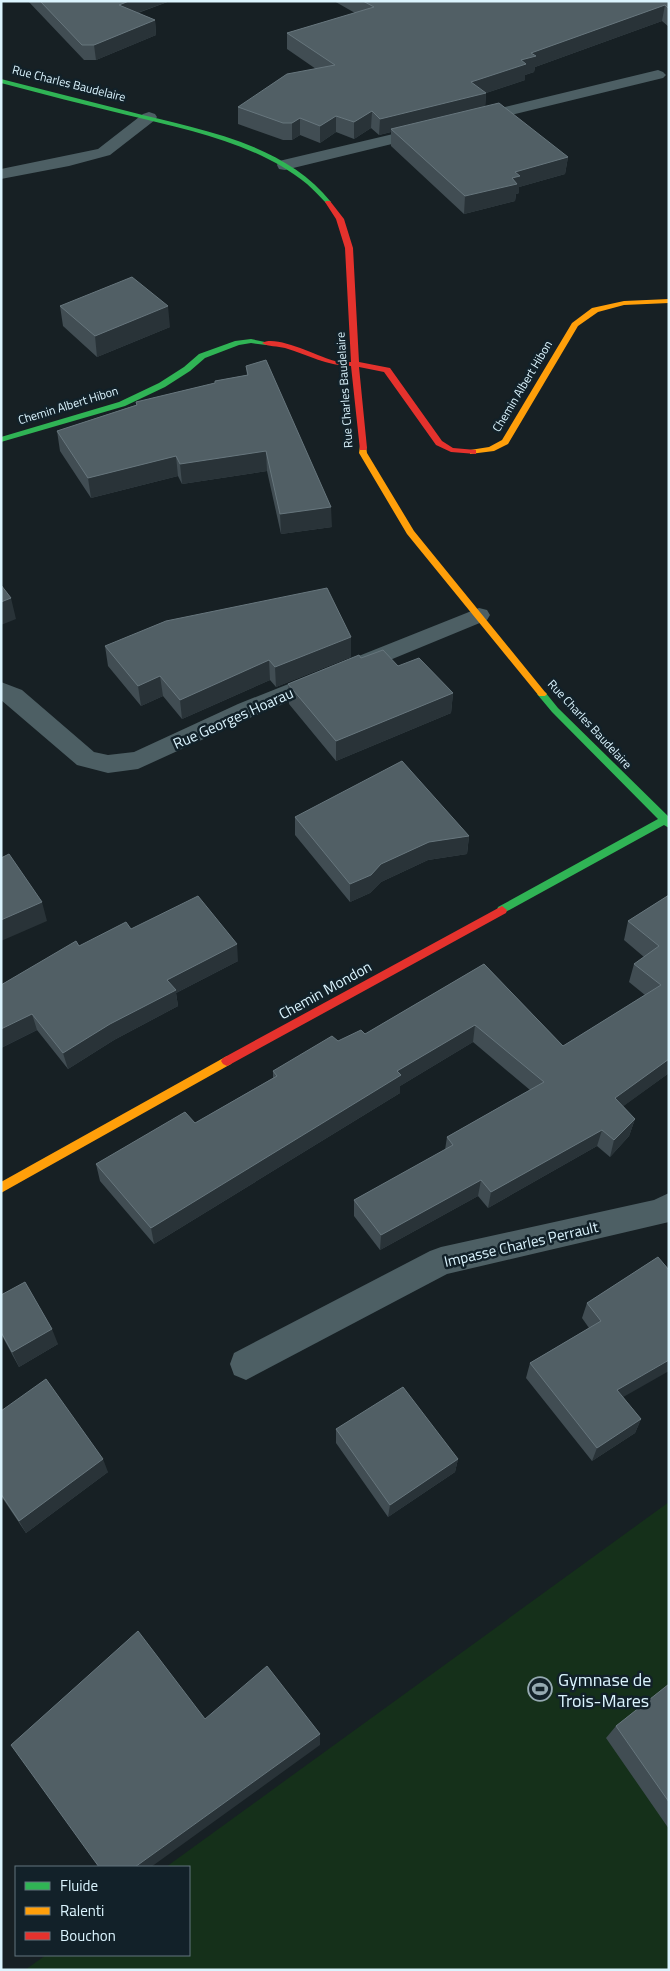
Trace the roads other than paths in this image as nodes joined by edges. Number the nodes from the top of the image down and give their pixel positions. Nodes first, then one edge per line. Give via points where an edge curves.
1 (658, 75) dead end
2 (1, 81) edge
3 (150, 117) junction
4 (457, 124) edge
5 (438, 128) edge
6 (285, 165) junction
7 (1, 174) edge
8 (669, 301) edge
9 (355, 364) junction
10 (1, 440) edge
11 (479, 615) junction
12 (1, 690) edge
13 (667, 822) edge
14 (1, 1188) edge
15 (669, 1207) edge
16 (246, 1364) dead end

1 - 4 street
2 - 3 street, Rue Charles Baudelaire
3 - 6 street, Rue Charles Baudelaire via 215,135
3 - 7 street via 104,152
5 - 6 street
6 - 9 street, Rue Charles Baudelaire via 320,191 340,218 349,248
8 - 9 street, Chemin Albert Hibon via 624,303 595,310 574,325 505,442 492,450 457,452 441,447 387,370
9 - 10 street, Chemin Albert Hibon via 336,364 284,345 251,341 238,343 202,356 162,385 122,404
9 - 11 street, Rue Charles Baudelaire via 363,453 410,532
11 - 12 street, Rue Georges Hoarau via 246,710 138,760 108,764 86,760 14,696
11 - 13 street, Rue Charles Baudelaire via 555,710
13 - 14 street, Chemin Mondon
15 - 16 street, Impasse Charles Perrault via 660,1212 441,1261

